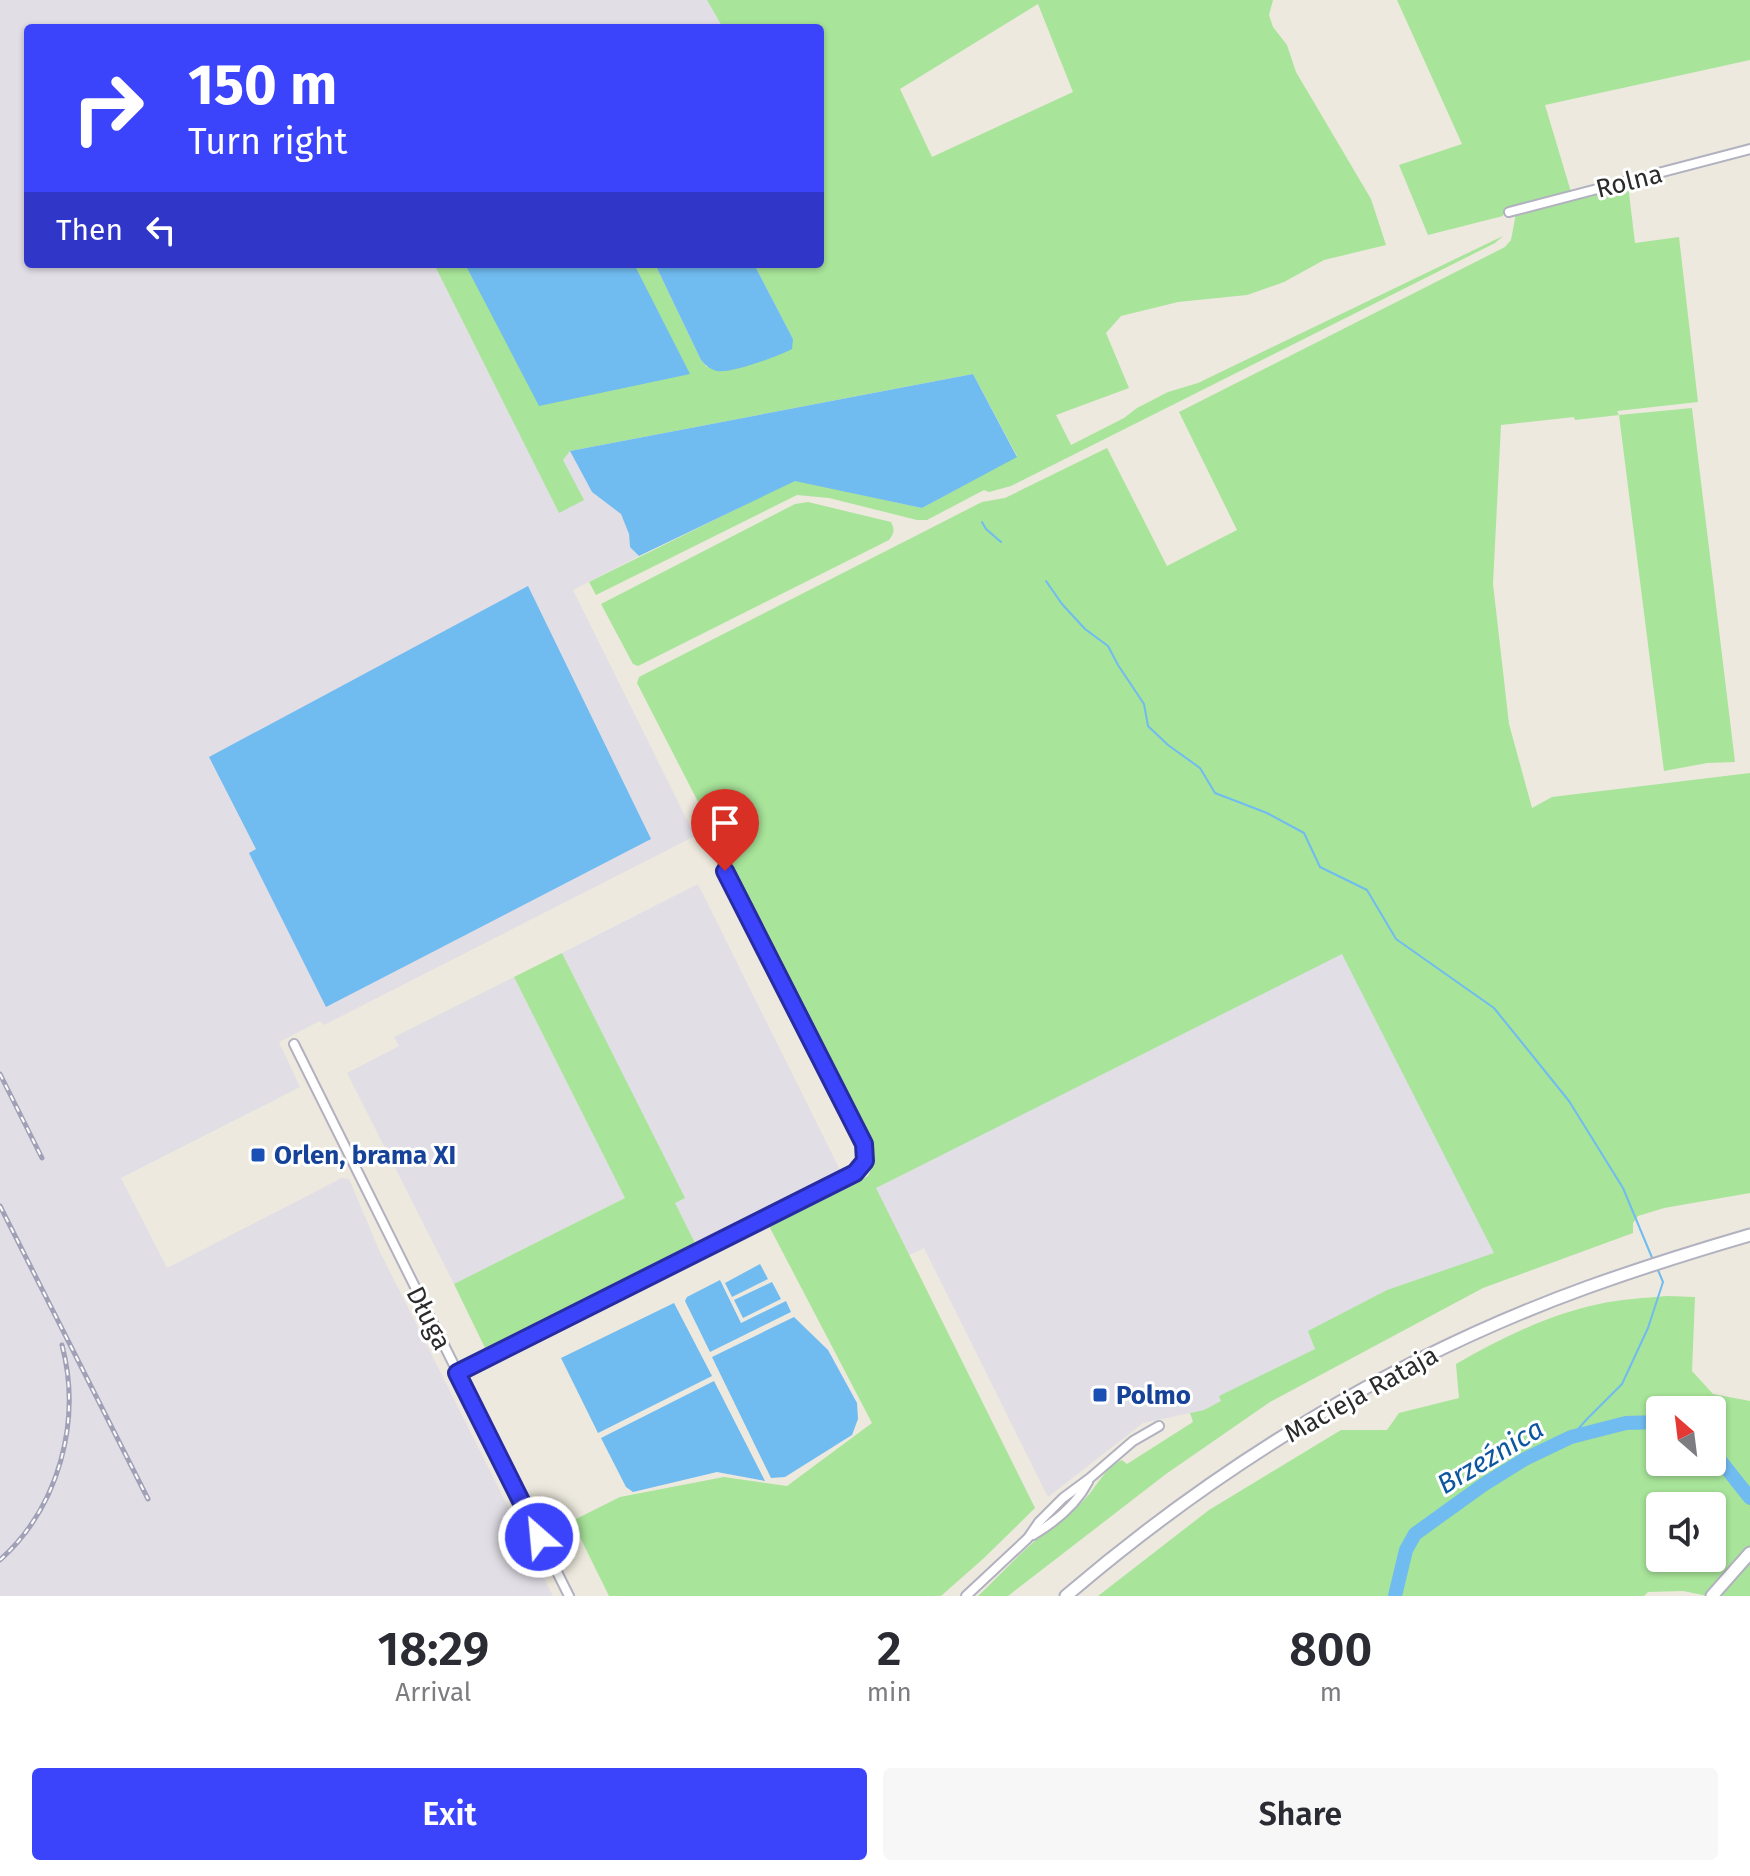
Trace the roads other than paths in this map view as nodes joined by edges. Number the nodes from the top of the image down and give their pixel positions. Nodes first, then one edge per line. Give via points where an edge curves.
1 (1750, 149) edge
2 (1509, 212) dead end
3 (725, 871) dead end
4 (294, 1044) dead end
5 (1750, 1229) edge
6 (1750, 1235) edge
7 (1688, 1253) junction
8 (457, 1373) junction
9 (1159, 1426) dead end
10 (1750, 1553) edge
11 (569, 1596) edge
12 (966, 1596) edge
13 (1066, 1596) edge
14 (1712, 1596) edge

1 - 2 street, Rolna
3 - 8 street via 864,1144 865,1161 855,1173
4 - 8 street, Długa
5 - 7 main road, Macieja Rataja
6 - 7 main road, Macieja Rataja
7 - 13 main road, Macieja Rataja via 1586,1287 1398,1371 1181,1504
8 - 11 street, Długa
9 - 12 street via 1090,1478 1081,1496 1052,1524 1028,1538
10 - 14 main road

